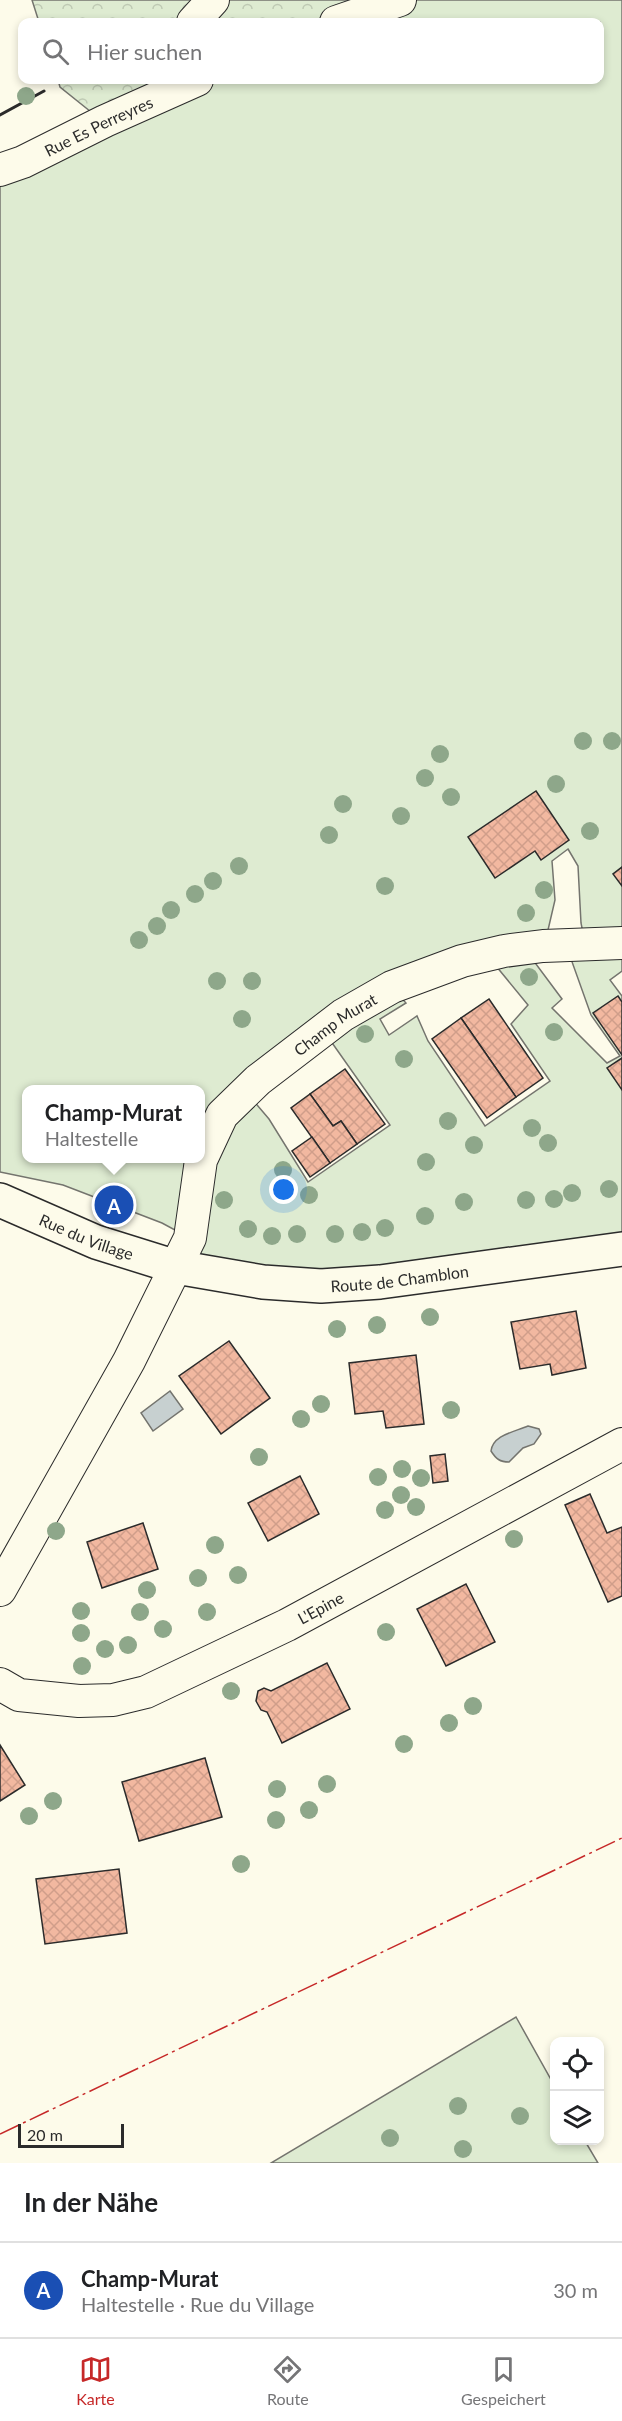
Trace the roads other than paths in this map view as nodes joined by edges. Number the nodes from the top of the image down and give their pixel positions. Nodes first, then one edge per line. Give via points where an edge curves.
1 (213, 0) edge
2 (400, 0) edge
3 (197, 18) edge
4 (348, 18) edge
5 (138, 84) edge
6 (188, 84) edge
7 (105, 121) junction
8 (0, 170) edge
9 (622, 942) edge
10 (205, 1151) edge
11 (201, 1163) edge
12 (0, 1200) edge
13 (622, 1248) edge
14 (176, 1267) junction
15 (622, 1444) edge
16 (0, 1590) edge
17 (0, 1684) edge

1 - 3 street
2 - 4 street
5 - 7 street
6 - 7 street, Rue Es Perreyres
7 - 8 street, Rue Es Perreyres
9 - 10 street, Champ Murat via 524,947 462,961 392,987 343,1015 258,1080 222,1115
11 - 14 street, Champ Murat via 190,1238
12 - 14 street, Rue du Village via 96,1242
13 - 14 street, Route de Chamblon via 380,1282 321,1286 263,1282
14 - 16 street via 129,1361
15 - 17 street, L'Epine via 287,1625 146,1692 113,1700 79,1701 19,1695

